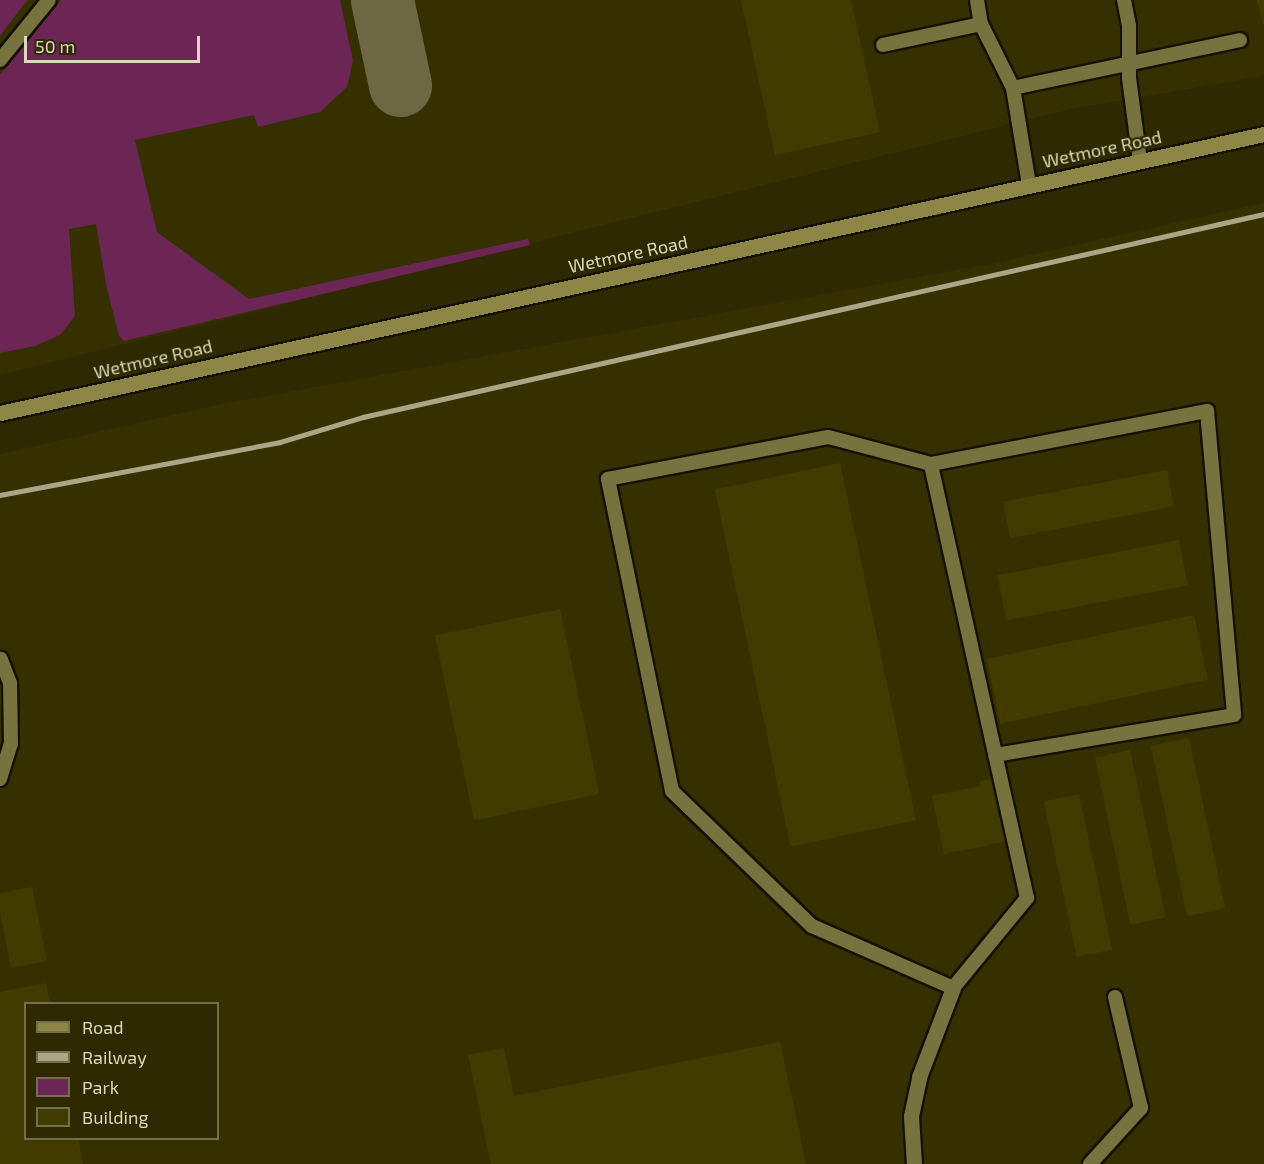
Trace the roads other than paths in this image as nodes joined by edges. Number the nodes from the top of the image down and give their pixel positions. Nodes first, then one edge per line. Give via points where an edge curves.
1 (49, 0) edge
2 (977, 0) edge
3 (1124, 0) edge
4 (981, 24) junction
5 (1240, 40) dead end
6 (883, 45) dead end
7 (0, 60) edge
8 (1129, 62) junction
9 (1013, 88) junction
10 (1264, 134) edge
11 (1140, 161) junction
12 (1029, 185) junction
13 (0, 413) edge
14 (931, 464) junction
15 (1, 659) edge
16 (995, 755) junction
17 (0, 779) edge
18 (953, 988) junction
19 (1115, 997) dead end
20 (914, 1164) edge
21 (1090, 1164) edge

1 - 7 lane
2 - 4 lane
3 - 8 lane
4 - 6 lane
4 - 9 lane
5 - 8 lane
8 - 9 lane
8 - 11 lane
9 - 12 lane
10 - 11 main road, Wetmore Road
11 - 12 main road, Wetmore Road
12 - 13 main road, Wetmore Road
14 - 16 lane
14 - 16 lane via 1207,411 1234,715
14 - 18 lane via 828,436 608,479 672,791 812,926
15 - 17 lane via 10,683 11,744
16 - 18 lane via 1027,898
18 - 20 street via 919,1077 911,1116
19 - 21 lane via 1141,1108

